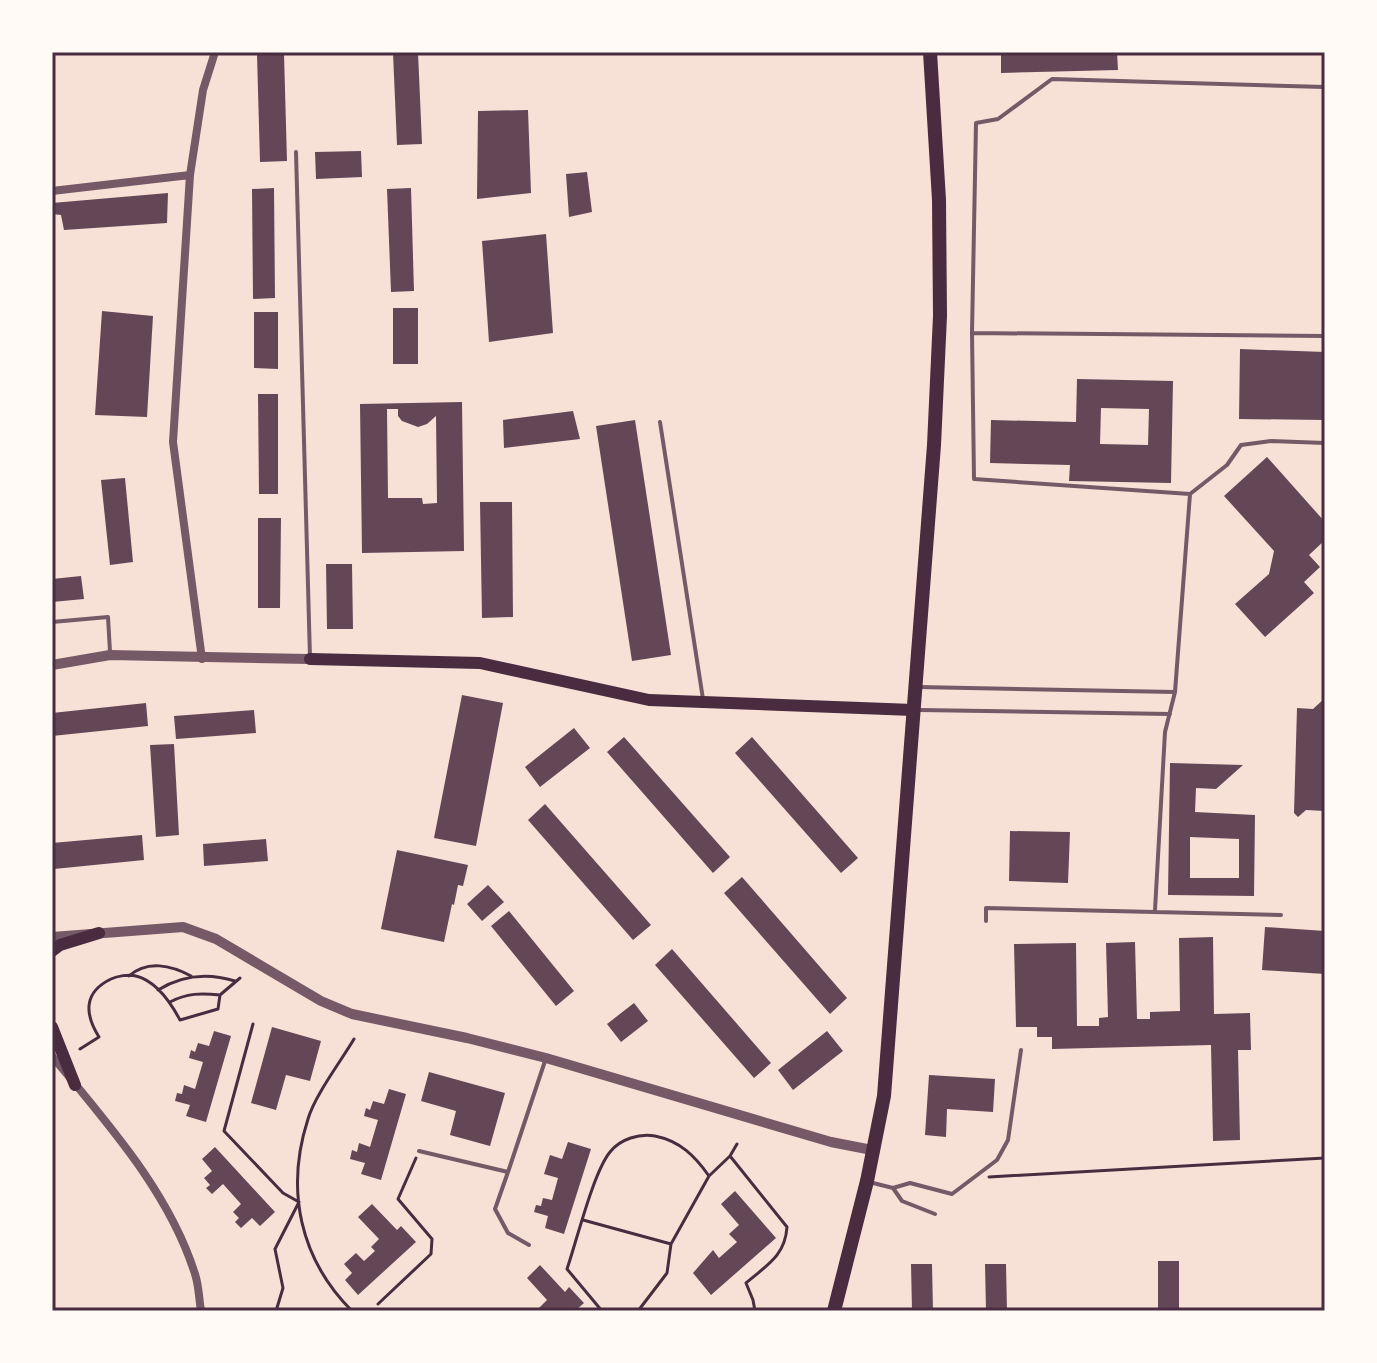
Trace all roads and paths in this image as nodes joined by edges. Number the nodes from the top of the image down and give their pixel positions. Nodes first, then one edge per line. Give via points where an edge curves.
1 (215, 52) edge
2 (930, 52) edge
3 (1325, 87) edge
4 (296, 152) dead end
5 (190, 175) junction
6 (52, 191) edge
7 (972, 333) junction
8 (1325, 336) edge
9 (660, 422) dead end
10 (1325, 443) edge
11 (1190, 494) junction
12 (52, 622) edge
13 (110, 655) junction
14 (202, 659) junction
15 (310, 659) junction
16 (52, 665) edge
17 (914, 687) junction
18 (1175, 692) junction
19 (703, 701) junction
20 (913, 710) junction
21 (1171, 714) junction
22 (1155, 910) junction
23 (1281, 915) dead end
24 (986, 921) dead end
25 (99, 933) junction
26 (52, 937) edge
27 (52, 951) edge
28 (129, 976) junction
29 (193, 977) junction
30 (158, 990) junction
31 (220, 995) junction
32 (170, 1002) junction
33 (253, 1024) dead end
34 (52, 1027) edge
35 (354, 1039) dead end
36 (80, 1049) dead end
37 (1021, 1050) dead end
38 (52, 1056) edge
39 (546, 1058) junction
40 (75, 1085) junction
41 (737, 1144) dead end
42 (872, 1150) junction
43 (419, 1151) joint
44 (730, 1156) junction
45 (1325, 1158) edge
46 (508, 1172) junction
47 (709, 1176) junction
48 (976, 1178) junction
49 (867, 1181) junction
50 (893, 1188) junction
51 (299, 1202) junction
52 (935, 1214) dead end
53 (583, 1220) junction
54 (671, 1244) junction
55 (529, 1245) dead end
56 (840, 1291) junction
57 (378, 1304) dead end
58 (201, 1311) edge
59 (276, 1311) edge
60 (352, 1311) edge
61 (602, 1311) edge
62 (638, 1311) edge
63 (755, 1311) edge
64 (834, 1311) edge
65 (845, 1311) edge

1 - 5 street via 203,90
2 - 17 main road via 940,316
3 - 7 lane via 1052,79 998,119 976,123
4 - 15 lane
5 - 6 street
5 - 14 street via 173,442
7 - 8 lane
7 - 11 lane via 974,479
9 - 19 lane
10 - 11 lane via 1241,445 1227,465
11 - 18 lane
12 - 13 lane via 108,617
13 - 14 street
13 - 16 street
14 - 15 street
15 - 19 main road via 480,663 649,700
17 - 18 lane
17 - 20 main road
18 - 21 lane
19 - 20 main road
20 - 21 lane
20 - 42 main road via 884,1096
21 - 22 lane via 1165,732
22 - 23 lane
22 - 24 lane via 986,908
25 - 26 street
25 - 27 main road
25 - 39 street via 183,927 216,939 352,1014
28 - 29 path via 137,969 167,965
28 - 30 path
28 - 36 path via 97,986 89,1003 90,1022 99,1037
29 - 30 path
29 - 31 path via 238,979
30 - 32 path
31 - 32 path via 196,993
31 - 32 path via 218,1009 180,1020
33 - 51 path via 224,1131 283,1193
34 - 40 main road
35 - 51 path via 308,1117 299,1160
37 - 48 lane via 1008,1140 997,1160
38 - 40 street
39 - 42 street
39 - 46 lane
40 - 58 street via 118,1137 168,1213 195,1275
41 - 44 path
42 - 49 main road
43 - 46 lane
43 - 57 path via 398,1199 432,1239 431,1254
44 - 47 path
44 - 63 path via 787,1227 786,1244 778,1256 746,1283
45 - 48 path
46 - 55 lane via 495,1209 508,1233
47 - 53 path via 673,1141 651,1135 630,1138 612,1149 602,1166
47 - 54 path
48 - 50 lane via 952,1194 910,1183
49 - 50 lane
49 - 56 main road
50 - 52 lane via 902,1201
51 - 59 path via 275,1249 283,1288
51 - 60 path via 310,1252 332,1290
53 - 54 path
53 - 61 path via 567,1269
54 - 62 path via 667,1273
56 - 64 main road
56 - 65 main road

